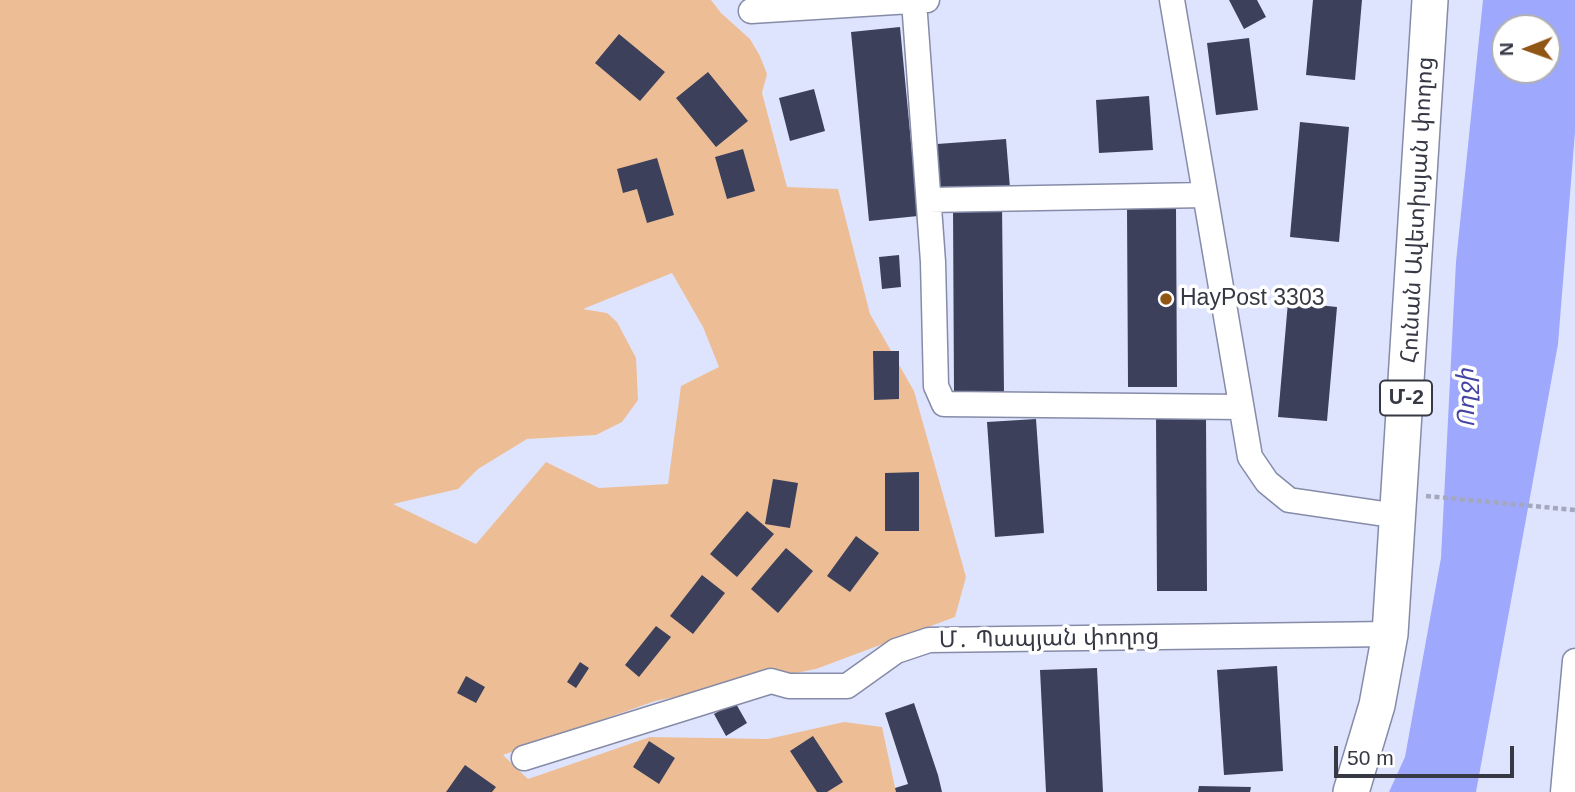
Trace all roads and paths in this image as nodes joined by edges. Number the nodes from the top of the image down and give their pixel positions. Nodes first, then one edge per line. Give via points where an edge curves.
1 (927, 0) edge
2 (1172, 0) edge
3 (1430, 0) edge
4 (914, 1) edge
5 (751, 11) dead end
6 (1205, 195) junction
7 (929, 200) junction
8 (1241, 407) junction
9 (1408, 506) junction
10 (1575, 510) edge
11 (1390, 634) junction
12 (1575, 661) edge
13 (524, 758) dead end
14 (1351, 792) edge
15 (1563, 792) edge

1 - 4 street
2 - 6 street
3 - 9 highway, Հունան Ավետիսյան փողոց / Մ-2
4 - 5 street
4 - 7 street
6 - 7 street
6 - 8 street
7 - 8 street via 936,386 944,404
8 - 9 street via 1250,457 1267,482 1289,500
9 - 10 path
9 - 11 highway, Հունան Ավետիսյան փողոց / Մ-2
11 - 13 street, Մ․ Պապյան փողոց via 929,640 896,651 847,686 789,686 771,681
11 - 14 highway, Հունան Ավետիսյան փողոց / Մ-2 via 1377,705
12 - 15 street

